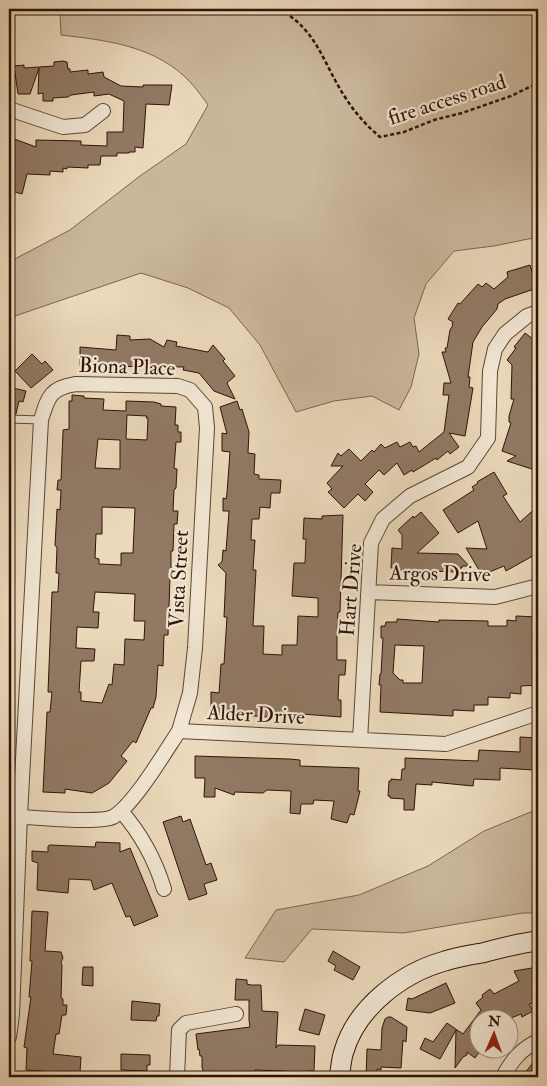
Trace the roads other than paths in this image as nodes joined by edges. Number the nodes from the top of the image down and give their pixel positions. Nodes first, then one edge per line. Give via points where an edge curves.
1 (9, 109) edge
2 (103, 111) dead end
3 (538, 312) edge
4 (9, 419) edge
5 (42, 420) junction
6 (207, 428) joint
7 (538, 586) edge
8 (370, 592) junction
9 (538, 713) edge
10 (179, 731) junction
11 (360, 740) junction
12 (121, 811) junction
13 (14, 816) edge
14 (164, 889) dead end
15 (538, 941) edge
16 (236, 1014) dead end
17 (9, 1037) edge
18 (538, 1040) edge
19 (177, 1077) edge
20 (339, 1077) edge
21 (503, 1077) edge

1 - 2 street via 63,127 85,125
3 - 8 street, Hart Drive via 527,316 505,334 495,349 490,371 488,438 468,467 410,496 383,519 371,543
4 - 5 lane
5 - 6 street, Biona Place via 48,398 61,387 76,384 178,386 190,390 205,407
5 - 13 street, Biona Place
6 - 10 street, Vista Street via 195,648 190,693
7 - 8 street, Argos Drive via 495,597
8 - 11 street, Hart Drive
9 - 11 street, Alder Drive via 446,744
10 - 11 street, Alder Drive
10 - 12 street, Alder Drive
12 - 13 street via 112,817 95,820
12 - 14 street via 157,865
13 - 17 street, Biona Place
15 - 20 main road via 444,961 390,989 362,1015 352,1031
16 - 19 street via 186,1023 179,1030
18 - 21 street via 512,1061

